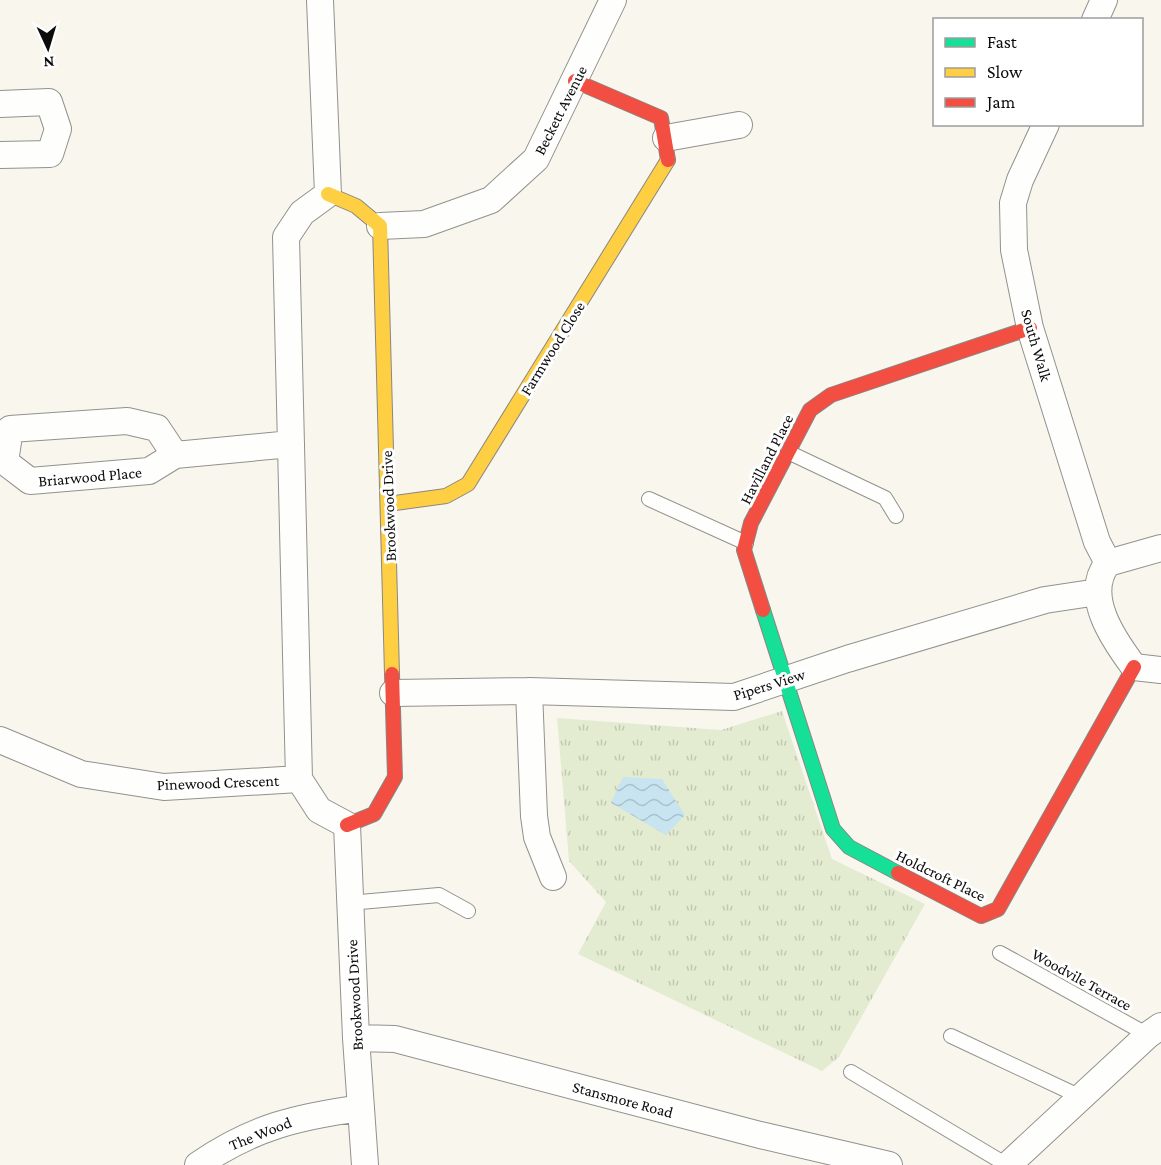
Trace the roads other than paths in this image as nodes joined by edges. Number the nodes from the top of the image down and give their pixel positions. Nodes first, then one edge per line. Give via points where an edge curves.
1 (320, 0) edge
2 (613, 0) edge
3 (1104, 0) edge
4 (1096, 18) edge
5 (575, 81) junction
6 (0, 104) edge
7 (740, 125) dead end
8 (1045, 126) edge
9 (666, 138) junction
10 (0, 155) edge
11 (327, 194) junction
12 (380, 226) junction
13 (1030, 328) junction
14 (291, 444) junction
15 (788, 452) junction
16 (175, 455) junction
17 (649, 499) dead end
18 (388, 504) junction
19 (896, 516) dead end
20 (746, 543) junction
21 (1161, 548) edge
22 (1108, 563) junction
23 (1098, 592) junction
24 (1134, 667) junction
25 (1161, 670) edge
26 (787, 679) junction
27 (529, 692) junction
28 (393, 693) junction
29 (0, 740) edge
30 (299, 779) junction
31 (347, 825) junction
32 (553, 877) dead end
33 (349, 903) junction
34 (468, 911) dead end
35 (1000, 953) dead end
36 (1154, 1031) edge
37 (951, 1036) dead end
38 (356, 1038) junction
39 (851, 1072) dead end
40 (1083, 1098) junction
41 (361, 1108) junction
42 (198, 1165) edge
43 (365, 1165) edge
44 (889, 1165) edge
45 (1008, 1165) edge

1 - 11 street
2 - 5 street, Beckett Avenue
3 - 4 street
5 - 9 street via 661,118
5 - 12 street, Beckett Avenue via 536,159 491,200 424,224
6 - 10 street via 49,102 58,129 50,154
7 - 9 street
8 - 13 street, South Walk via 1013,203 1014,250
9 - 18 street, Farmwood Close via 668,160 468,484 446,496
11 - 12 street via 356,206
11 - 14 street via 302,213 286,237
12 - 18 street, Brookwood Drive
13 - 15 street, Havilland Place via 831,395 810,410
13 - 22 street, South Walk via 1097,542
14 - 16 street, Briarwood Place
14 - 30 street
15 - 19 lane via 885,498
15 - 20 street, Havilland Place via 751,523
16 - 16 street, Briarwood Place via 150,471 30,481 5,462 10,429 127,421 157,428
17 - 20 lane
18 - 28 street, Brookwood Drive
20 - 26 street, Havilland Place via 744,550
21 - 22 street
22 - 23 street via 1098,580
23 - 24 street via 1109,632
23 - 26 street, Pipers View via 1045,600
24 - 25 street
24 - 26 street, Holdcroft Place via 998,909 981,916 849,847 833,830
26 - 27 street, Pipers View via 734,697
27 - 28 street, Pipers View
27 - 32 street via 534,816 537,837
28 - 31 street, Brookwood Drive via 395,777 374,814
29 - 30 street, Pinewood Crescent via 81,774 164,787
30 - 31 street via 319,810
31 - 33 street, Brookwood Drive
33 - 34 lane via 439,895
33 - 38 street, Brookwood Drive
35 - 36 lane, Woodvile Terrace
36 - 40 street
37 - 40 lane
38 - 41 street, Brookwood Drive
38 - 44 street, Stansmore Road via 395,1039
39 - 45 lane
40 - 45 street
41 - 42 street, The Wood via 273,1125 222,1148
41 - 43 street, Brookwood Drive

